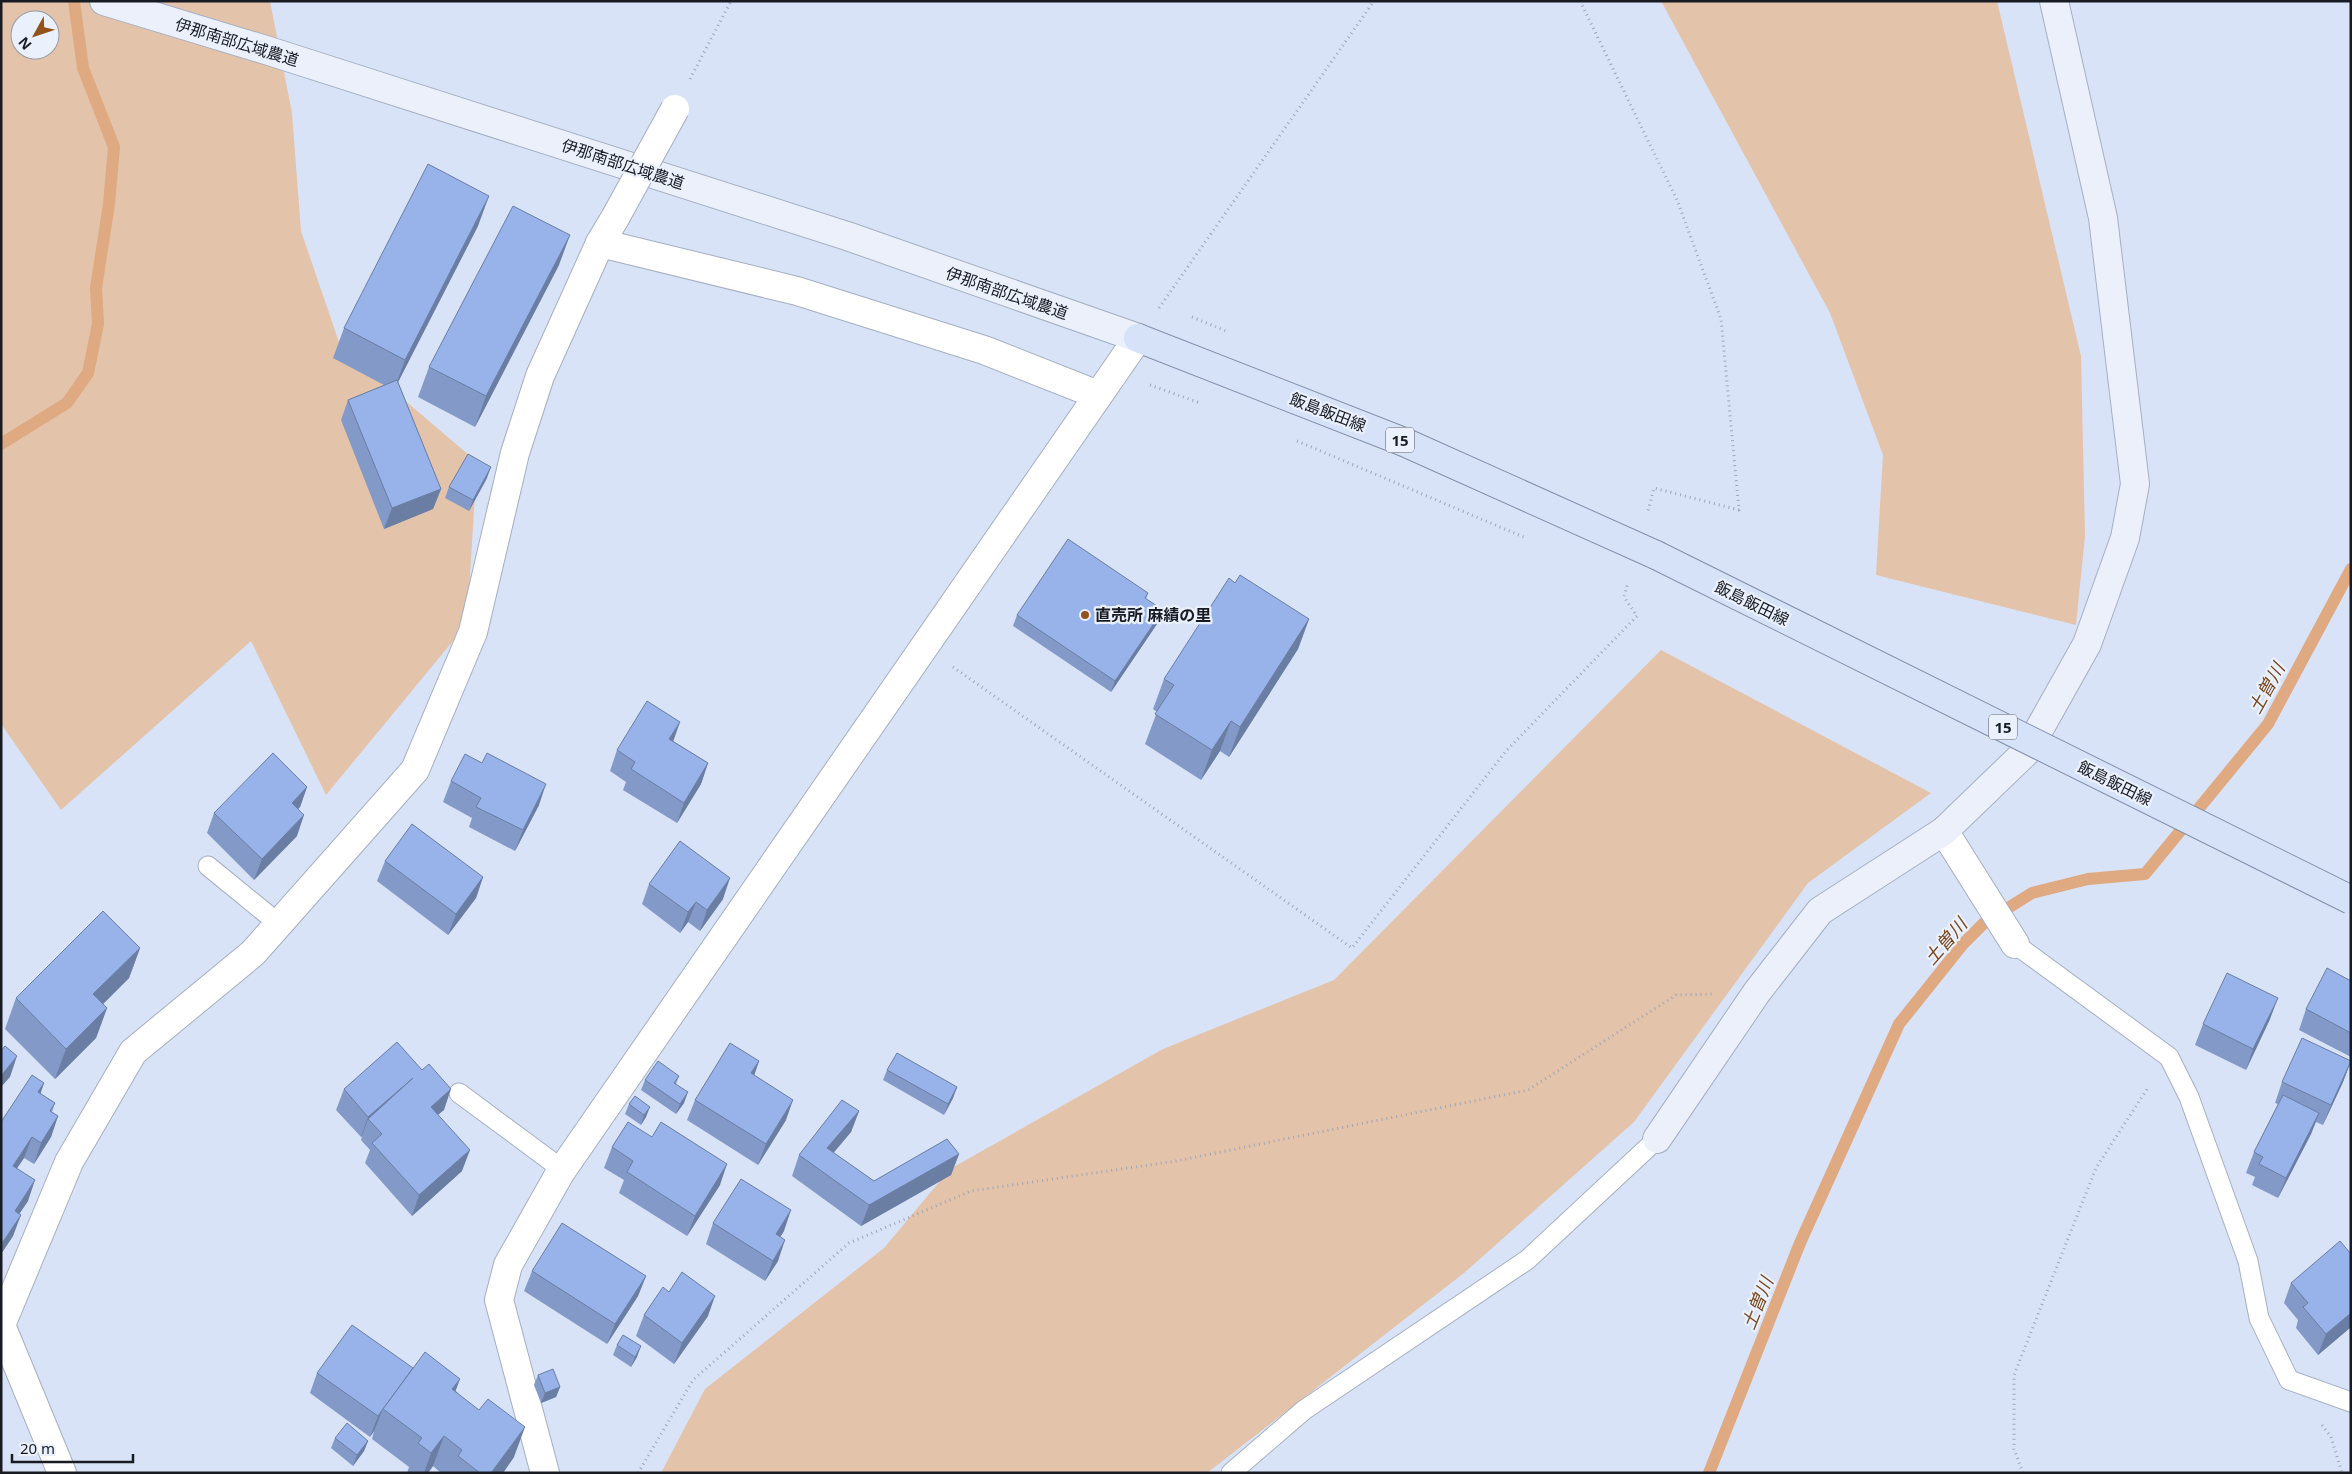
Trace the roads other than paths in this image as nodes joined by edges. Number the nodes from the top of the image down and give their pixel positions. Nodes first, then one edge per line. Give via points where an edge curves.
1 (104, 1) edge
2 (2054, 1) edge
3 (674, 108) road end
4 (600, 243) junction
5 (1138, 338) junction
6 (1098, 395) junction
7 (1944, 831) junction
8 (208, 866) dead end
9 (2351, 900) edge
10 (279, 924) junction
11 (2015, 944) joint
12 (459, 1093) dead end
13 (1657, 1139) joint
14 (563, 1170) junction
15 (1, 1325) edge
16 (2351, 1402) edge
17 (62, 1473) edge
18 (545, 1473) edge
19 (1231, 1473) edge

1 - 5 street, 伊那南部広域農道 via 847,236
2 - 7 street via 2103,218 2135,484 2126,538 2087,644 2027,752
3 - 4 street, bridge
4 - 6 street via 797,291 984,350
4 - 10 street via 540,376 515,452 473,632 416,770
5 - 6 street
5 - 9 main road, 飯島飯田線 / 15, bridge via 1404,442 1656,555
6 - 14 street
7 - 11 street
7 - 13 street via 1820,911 1757,992
8 - 10 lane
10 - 15 street via 253,953 133,1052 69,1162
11 - 16 lane via 2169,1057 2189,1097 2248,1261 2259,1318 2289,1380
12 - 14 lane
13 - 19 lane via 1527,1260 1304,1410
14 - 18 street via 508,1265 498,1300
15 - 17 street

